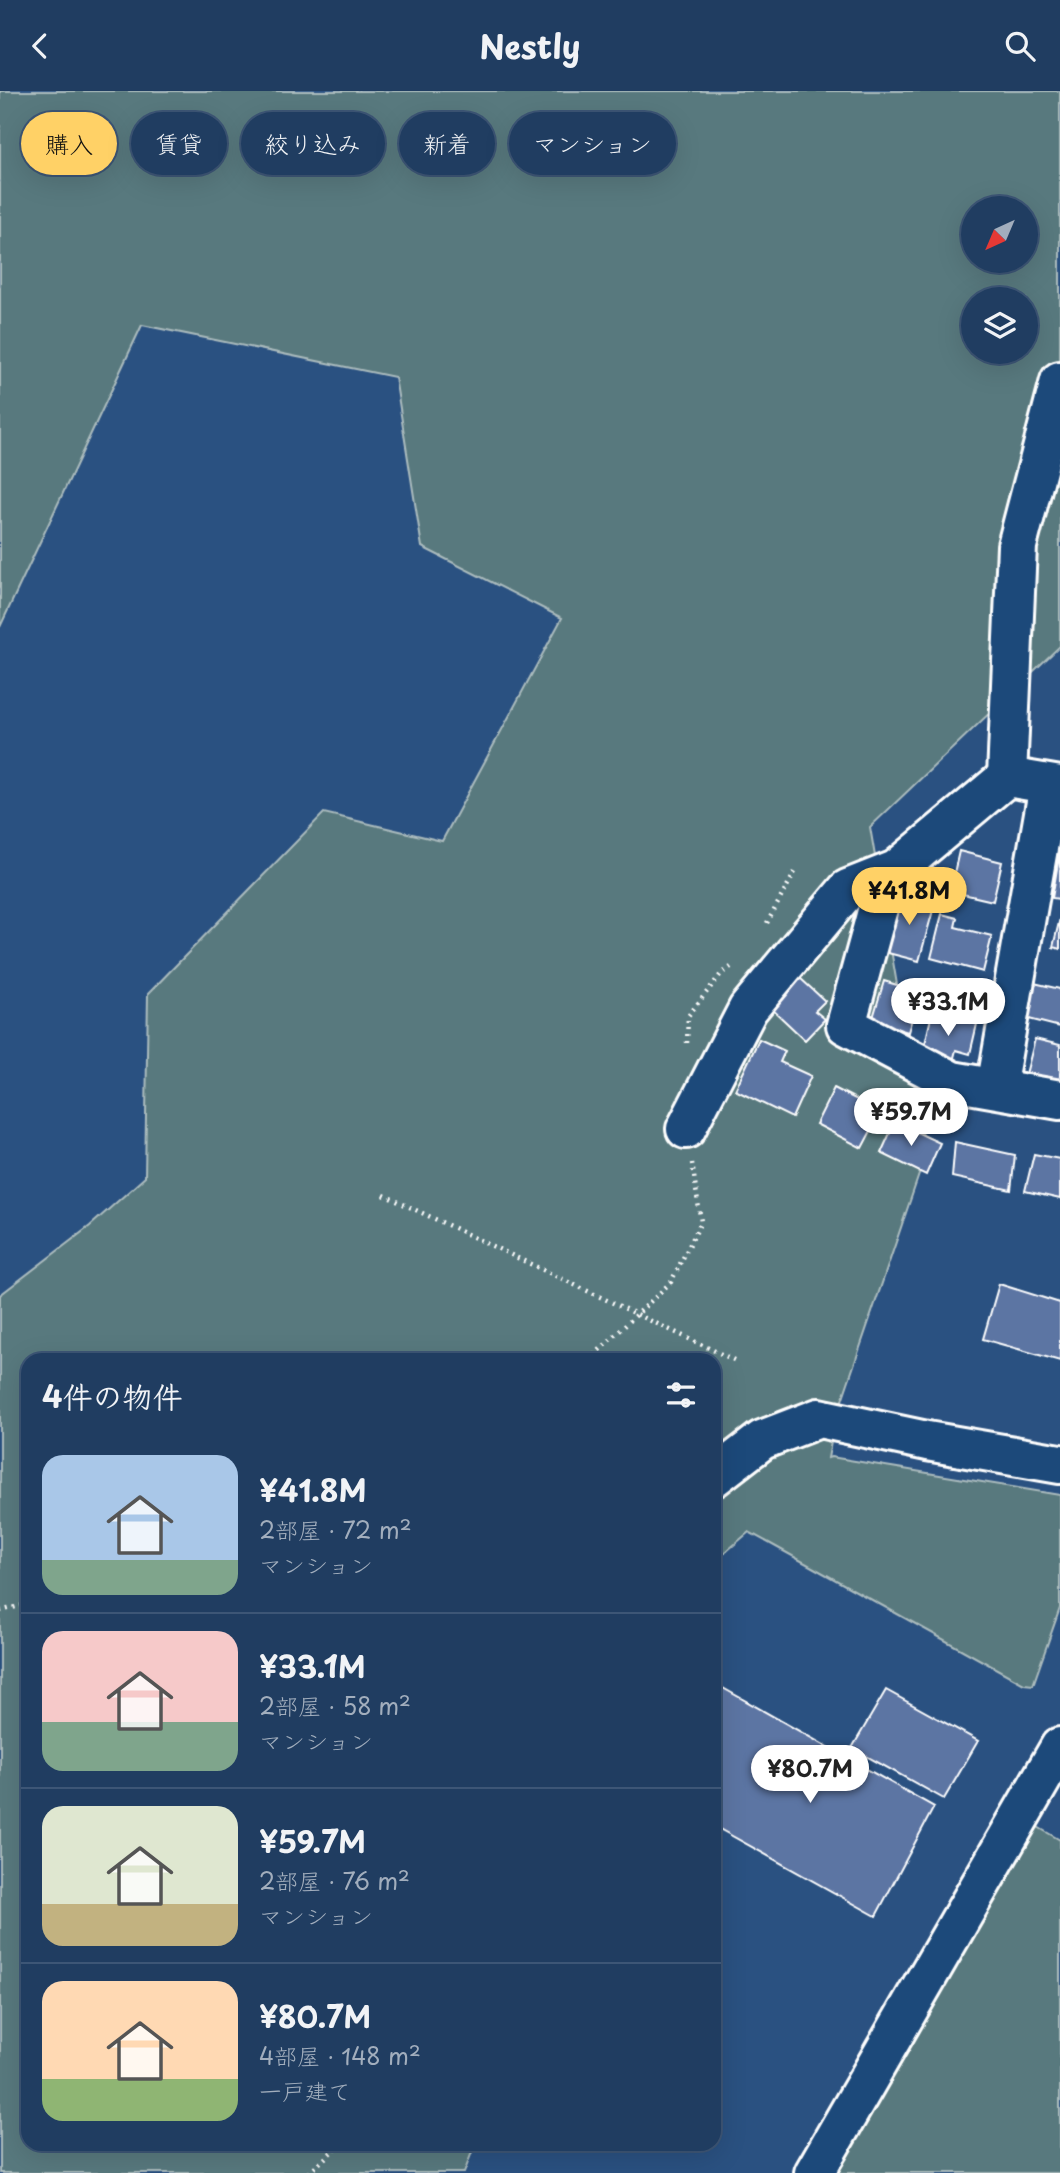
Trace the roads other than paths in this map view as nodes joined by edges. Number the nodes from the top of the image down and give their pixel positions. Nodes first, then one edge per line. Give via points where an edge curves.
1 (1060, 381) edge
2 (1007, 778) junction
3 (1055, 785) edge
4 (887, 875) junction
5 (996, 1089) junction
6 (1060, 1100) edge
7 (686, 1129) dead end
8 (1060, 1464) edge
9 (721, 1472) edge
10 (1060, 1747) edge
11 (814, 2173) edge

1 - 2 street via 1017,546
2 - 3 street
2 - 4 street
3 - 5 street
4 - 5 street via 846,1025 952,1081
4 - 7 street via 848,889 748,1009
5 - 6 street
8 - 9 street via 819,1418 762,1440
10 - 11 street

